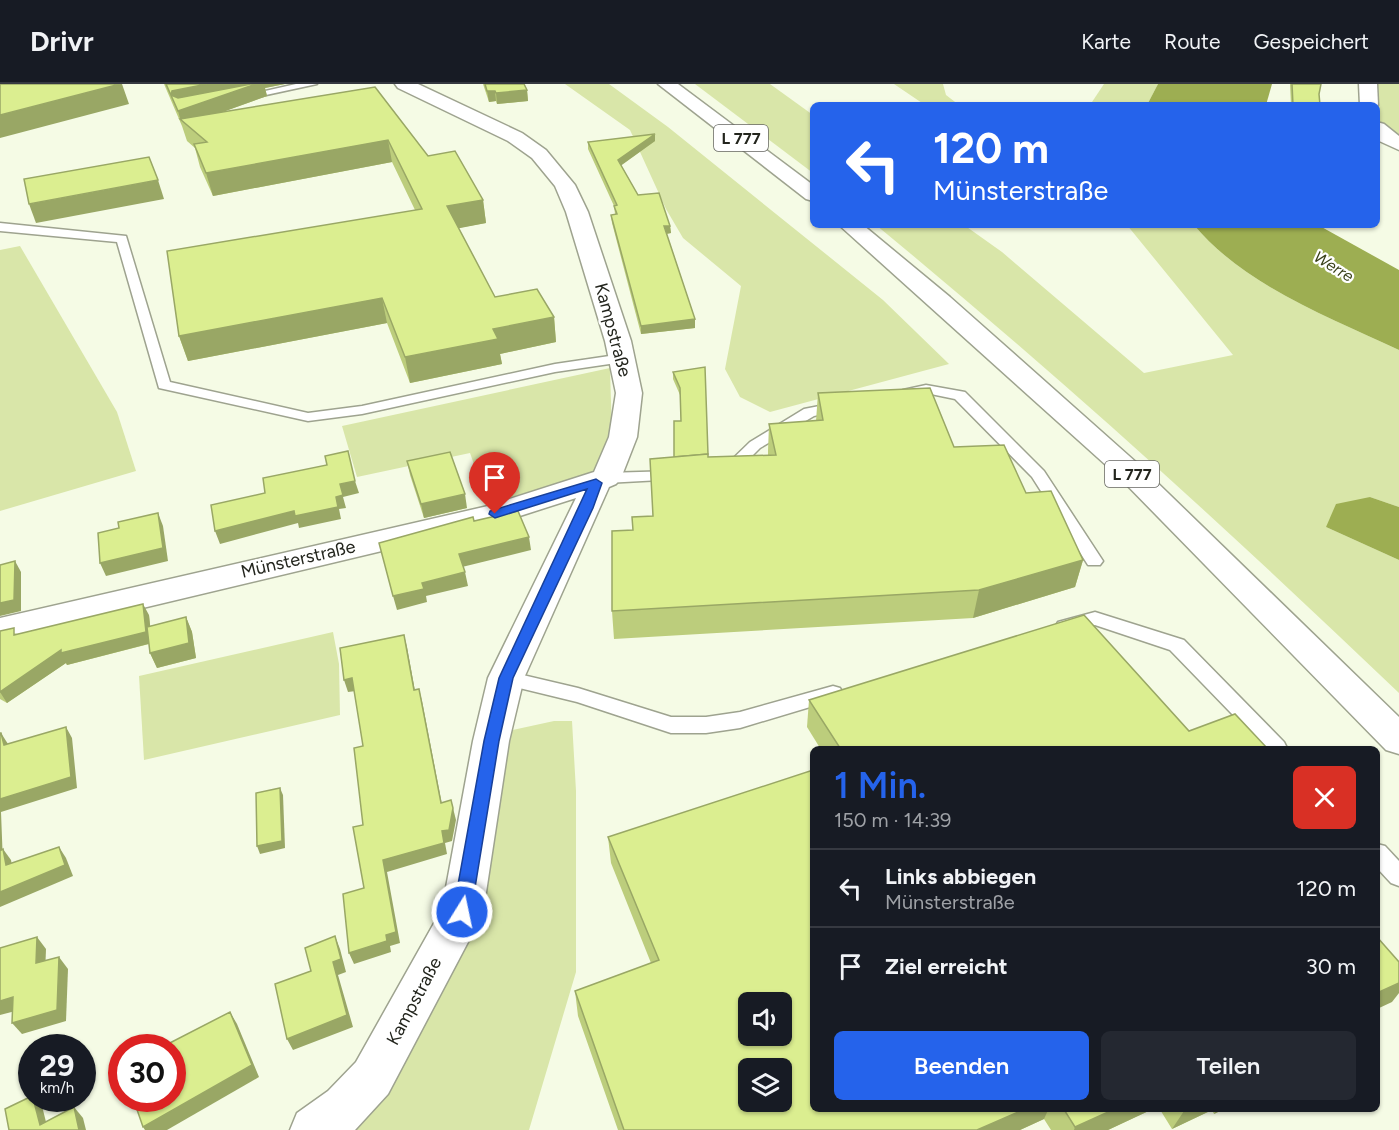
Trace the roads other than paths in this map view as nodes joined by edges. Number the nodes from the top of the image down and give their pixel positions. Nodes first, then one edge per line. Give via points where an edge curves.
1 (312, 84) edge
2 (404, 84) edge
3 (667, 84) edge
4 (1368, 84) edge
5 (236, 98) edge
6 (1369, 102) edge
7 (1380, 131) edge
8 (1399, 144) edge
9 (810, 193) edge
10 (0, 226) edge
11 (854, 228) edge
12 (623, 358) junction
13 (891, 396) edge
14 (856, 403) edge
15 (688, 476) edge
16 (712, 476) edge
17 (601, 480) junction
18 (1094, 561) dead end
19 (0, 630) edge
20 (1049, 631) edge
21 (506, 678) junction
22 (855, 687) edge
23 (1399, 740) edge
24 (1275, 746) edge
25 (1380, 856) edge
26 (1399, 876) edge
27 (314, 1130) edge

1 - 5 lane
2 - 12 main road, Kampstraße via 515,137 539,154 565,185
3 - 9 main road, L 777
4 - 6 main road
7 - 8 main road
10 - 12 lane via 122,239 164,385 308,417 362,410 555,368
11 - 23 main road, L 777 via 1127,469
12 - 17 main road, Kampstraße via 629,393 627,415 623,437
13 - 18 lane via 926,390 960,395 1038,474
14 - 16 lane via 809,412 755,445 723,475
15 - 17 lane
17 - 19 main road, Münsterstraße via 495,514
17 - 21 main road, Kampstraße
20 - 24 lane via 1095,618 1177,645
21 - 22 lane via 578,694 670,725 740,720
21 - 27 main road, Kampstraße via 491,741 462,912 372,1078 345,1108
25 - 26 lane

